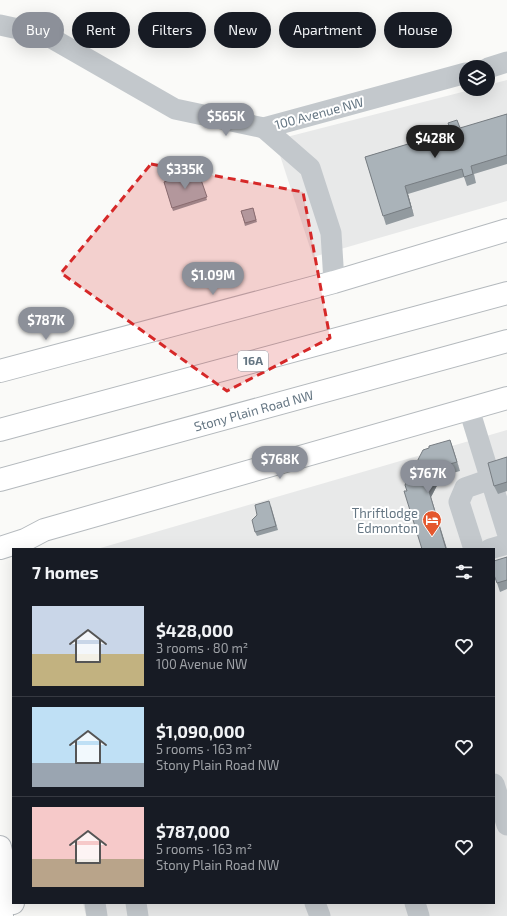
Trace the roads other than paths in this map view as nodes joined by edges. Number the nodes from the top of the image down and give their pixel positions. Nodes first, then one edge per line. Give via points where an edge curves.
1 (0, 25) edge
2 (507, 62) edge
3 (495, 66) edge
4 (459, 76) edge
5 (264, 128) junction
6 (507, 230) edge
7 (334, 282) junction
8 (507, 293) edge
9 (507, 341) edge
10 (0, 371) edge
11 (507, 398) edge
12 (469, 409) junction
13 (0, 430) edge
14 (491, 478) junction
15 (0, 480) edge
16 (507, 532) edge
17 (507, 544) edge
18 (0, 548) edge
19 (474, 548) edge
20 (493, 548) edge
21 (495, 787) edge
22 (507, 825) edge
23 (0, 847) edge
24 (7, 888) edge
25 (12, 904) edge
26 (12, 904) edge
27 (95, 904) edge
28 (136, 904) edge
29 (315, 904) edge
30 (415, 904) edge
31 (0, 909) edge
32 (2, 916) edge
33 (16, 916) edge
34 (97, 916) edge
35 (138, 916) edge
36 (320, 916) edge
37 (419, 916) edge

1 - 5 street, 100 Avenue NW via 46,35 175,109
2 - 3 street
4 - 5 street, 100 Avenue NW
5 - 7 street via 310,168 331,233
6 - 7 main road
7 - 10 main road
8 - 13 main road, 16A
9 - 15 main road, Stony Plain Road NW
11 - 12 main road
12 - 14 street
12 - 18 main road via 44,530 25,540
14 - 16 street
14 - 19 street via 465,488 459,502
17 - 20 street
21 - 22 street
23 - 24 main road
24 - 26 main road
25 - 33 main road
27 - 34 street
28 - 35 street
29 - 36 street
30 - 37 street
31 - 32 main road

